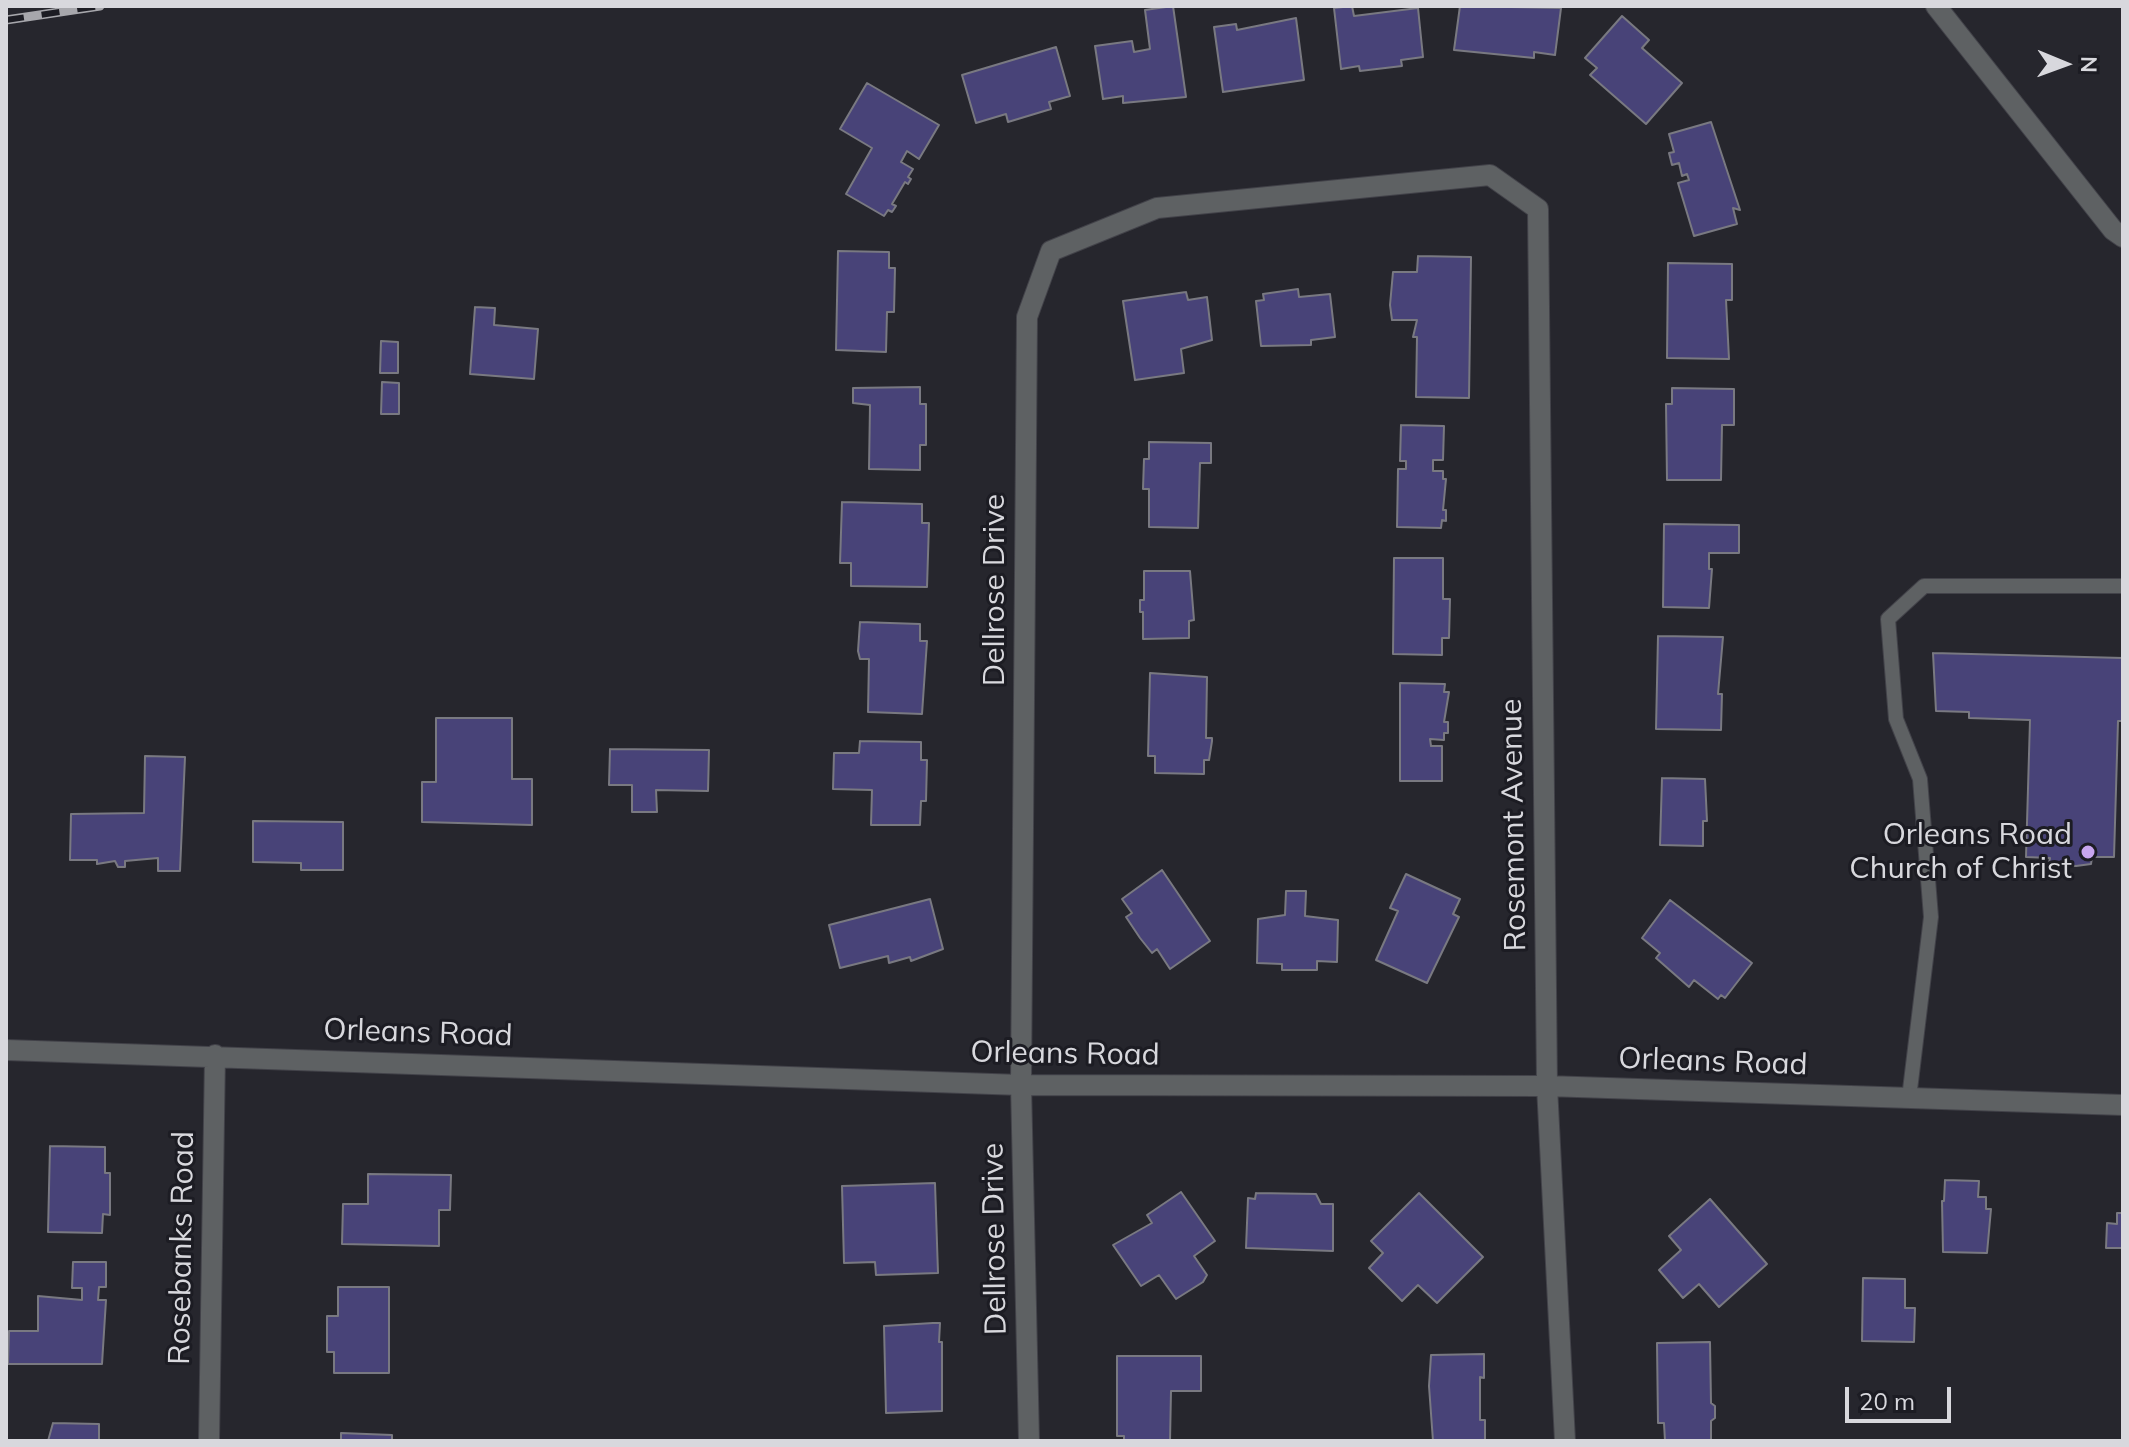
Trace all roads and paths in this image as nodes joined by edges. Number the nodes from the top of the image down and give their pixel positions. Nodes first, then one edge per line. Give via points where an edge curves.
1 (1936, 6) edge
2 (1538, 209) joint
3 (2123, 237) edge
4 (2123, 586) edge
5 (6, 1050) edge
6 (215, 1055) junction
7 (1021, 1085) junction
8 (1547, 1086) junction
9 (1909, 1098) junction
10 (2123, 1105) edge
11 (209, 1441) edge
12 (1029, 1441) edge
13 (1565, 1441) edge

1 - 3 street
2 - 7 street, Dellrose Drive via 1490,175 1157,208 1051,251 1027,317
2 - 8 street, Rosemont Avenue
4 - 9 lane via 1924,586 1888,619 1896,719 1920,779 1931,917
5 - 6 street, Orleans Road
6 - 7 street, Orleans Road
6 - 11 street, Rosebanks Road
7 - 8 street, Orleans Road
7 - 12 street, Dellrose Drive
8 - 9 street, Orleans Road
8 - 13 street, Rosemont Avenue
9 - 10 street, Orleans Road

